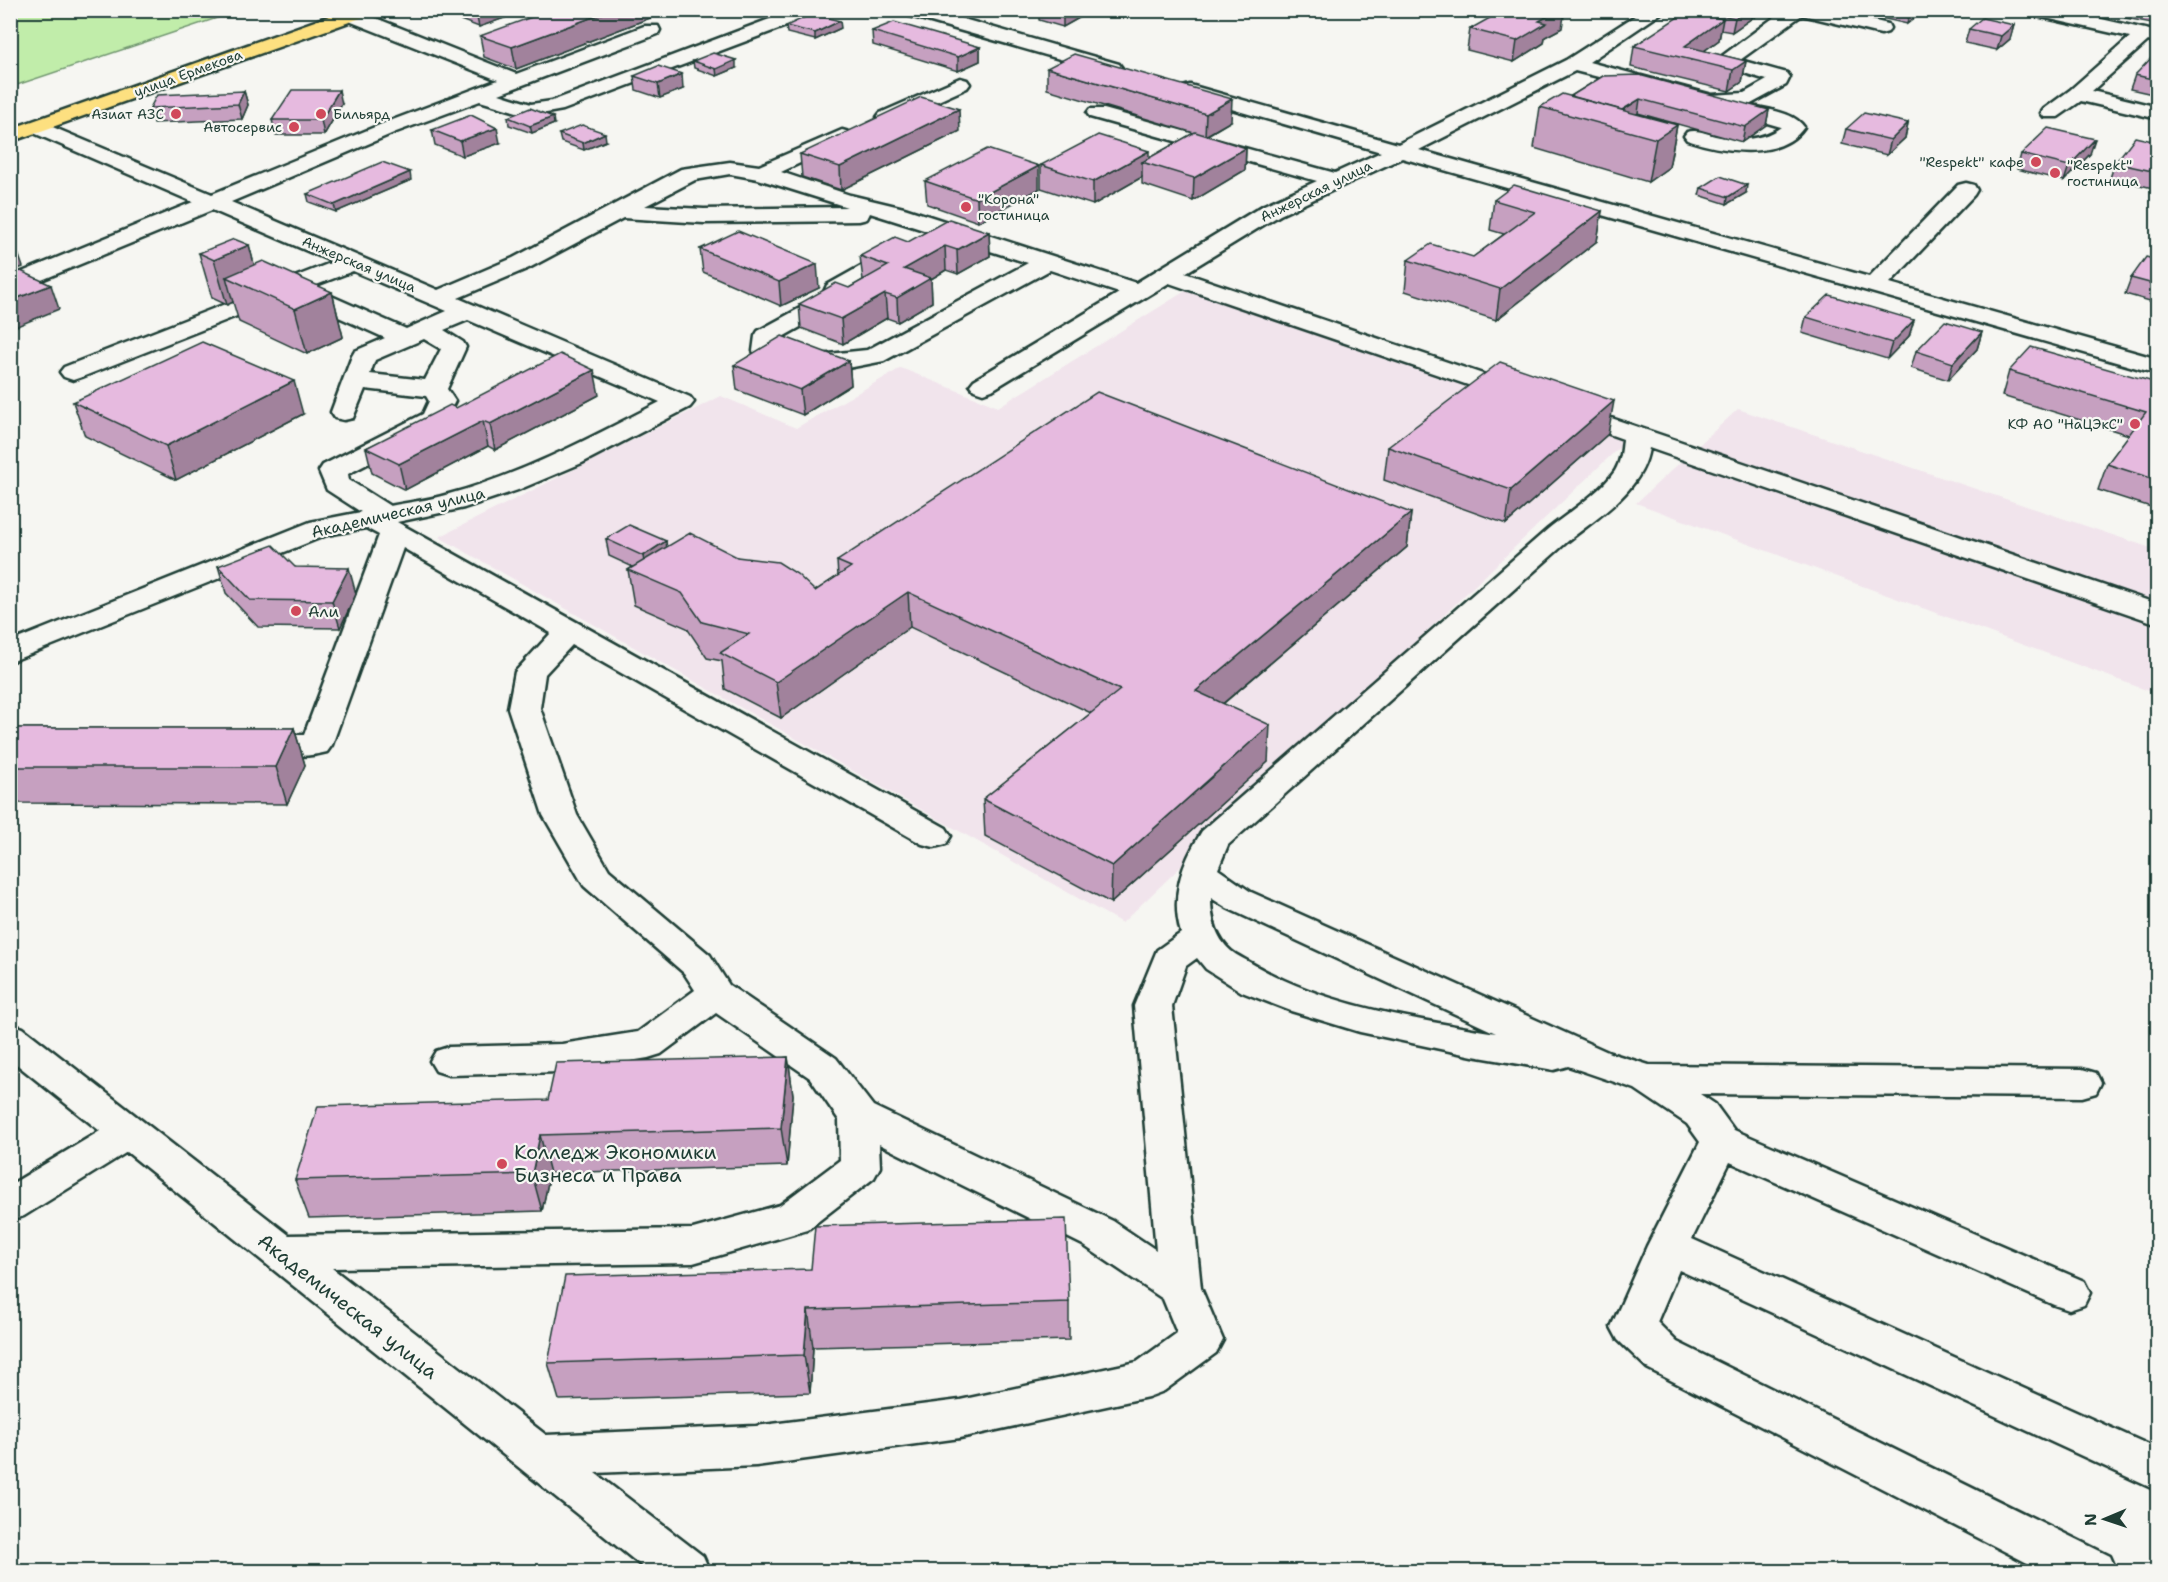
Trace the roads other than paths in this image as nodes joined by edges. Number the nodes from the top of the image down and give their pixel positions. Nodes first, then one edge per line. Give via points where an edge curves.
1 (910, 10) edge
2 (1656, 10) edge
3 (1797, 10) edge
4 (1803, 10) edge
5 (2035, 10) edge
6 (358, 13) edge
7 (1828, 13) edge
8 (798, 15) dead end
9 (1881, 28) dead end
10 (651, 30) dead end
11 (2151, 36) edge
12 (1573, 64) junction
13 (1126, 73) edge
14 (514, 80) junction
15 (960, 84) dead end
16 (1172, 86) edge
17 (478, 94) junction
18 (2077, 94) junction
19 (1712, 101) junction
20 (1096, 113) dead end
21 (2051, 113) dead end
22 (2157, 113) edge
23 (36, 128) junction
24 (10, 136) edge
25 (1694, 136) dead end
26 (1400, 151) junction
27 (762, 172) junction
28 (1337, 180) junction
29 (1966, 190) dead end
30 (213, 201) junction
31 (619, 211) junction
32 (896, 213) junction
33 (950, 230) junction
34 (354, 262) junction
35 (1048, 262) junction
36 (1166, 274) junction
37 (10, 286) edge
38 (1873, 286) junction
39 (290, 287) junction
40 (1138, 291) junction
41 (439, 298) junction
42 (468, 311) junction
43 (416, 334) junction
44 (2157, 368) edge
45 (74, 372) dead end
46 (356, 380) junction
47 (983, 385) dead end
48 (434, 389) junction
49 (681, 402) joint
50 (344, 412) dead end
51 (1637, 435) junction
52 (384, 523) junction
53 (2157, 615) edge
54 (569, 631) junction
55 (10, 653) edge
56 (222, 745) edge
57 (934, 836) dead end
58 (1198, 872) junction
59 (1200, 937) junction
60 (716, 994) junction
61 (10, 1038) edge
62 (449, 1061) dead end
63 (1597, 1063) junction
64 (1649, 1079) junction
65 (2082, 1083) dead end
66 (859, 1117) junction
67 (129, 1132) junction
68 (1720, 1141) junction
69 (10, 1205) edge
70 (1668, 1246) junction
71 (279, 1252) junction
72 (1180, 1288) junction
73 (2069, 1293) dead end
74 (538, 1455) junction
75 (2157, 1471) edge
76 (686, 1572) edge
77 (2093, 1572) edge

1 - 13 street
2 - 12 street, Анжерская улица
3 - 19 street via 1728,59 1733,64 1780,77 1779,81 1748,99
4 - 7 street
5 - 11 street
6 - 14 street
6 - 23 main road, улица Ермекова
7 - 9 street
8 - 17 street via 555,106 530,110
10 - 14 street
11 - 18 street
12 - 19 street
12 - 26 street, Анжерская улица
14 - 17 street
15 - 27 street
16 - 26 street
17 - 30 street
18 - 21 street
18 - 22 street
19 - 25 street via 1786,121 1794,127 1785,136 1760,144 1726,144
20 - 28 street
23 - 24 main road, улица Ермекова
23 - 30 street, Анжерская улица
26 - 28 street, Анжерская улица
26 - 38 street
27 - 31 street via 730,168 688,174
27 - 32 street via 843,200
28 - 36 street, Анжерская улица via 1272,210
29 - 38 street
30 - 34 street, Анжерская улица
30 - 37 street
31 - 32 street via 704,216
31 - 41 street via 521,263
32 - 33 street
33 - 35 street
33 - 35 street via 835,290 830,301 767,336 765,351 821,362 850,362 875,356
34 - 39 street
34 - 41 street, Анжерская улица
35 - 40 street
36 - 40 street, Анжерская улица
36 - 51 street
38 - 44 street
39 - 43 street
39 - 45 street
40 - 47 street, Анжерская улица
41 - 42 street, Анжерская улица
42 - 43 street
42 - 49 street, Анжерская улица
43 - 46 street via 364,356
43 - 48 street via 454,347
46 - 48 street
46 - 50 street
48 - 52 street via 442,401 434,419 333,471 337,484
49 - 52 street, Академическая улица via 573,457 508,484
51 - 53 street
51 - 58 street via 1628,473 1611,492 1214,839
52 - 54 street
52 - 55 street, Академическая улица via 320,528
52 - 56 street via 316,744
54 - 57 street
54 - 60 street via 530,672 524,708 560,816 596,878 697,964
58 - 59 street via 1191,902
58 - 63 street via 1239,900
59 - 63 street via 1222,964 1255,983 1317,1006 1443,1038
59 - 72 street via 1170,958 1153,1006
60 - 62 street via 648,1044 562,1058
60 - 66 street via 823,1068
61 - 67 street, Академическая улица
63 - 64 street
64 - 65 street
64 - 68 street via 1701,1114
66 - 71 street via 860,1167 793,1218 693,1246
66 - 72 street via 1098,1233
67 - 69 street
67 - 71 street, Академическая улица
68 - 70 street
68 - 73 street
70 - 75 street
70 - 77 street via 1634,1327 1662,1354
71 - 74 street, Академическая улица
72 - 74 street via 1201,1340 1148,1378 960,1419 756,1446
74 - 76 street, Академическая улица

